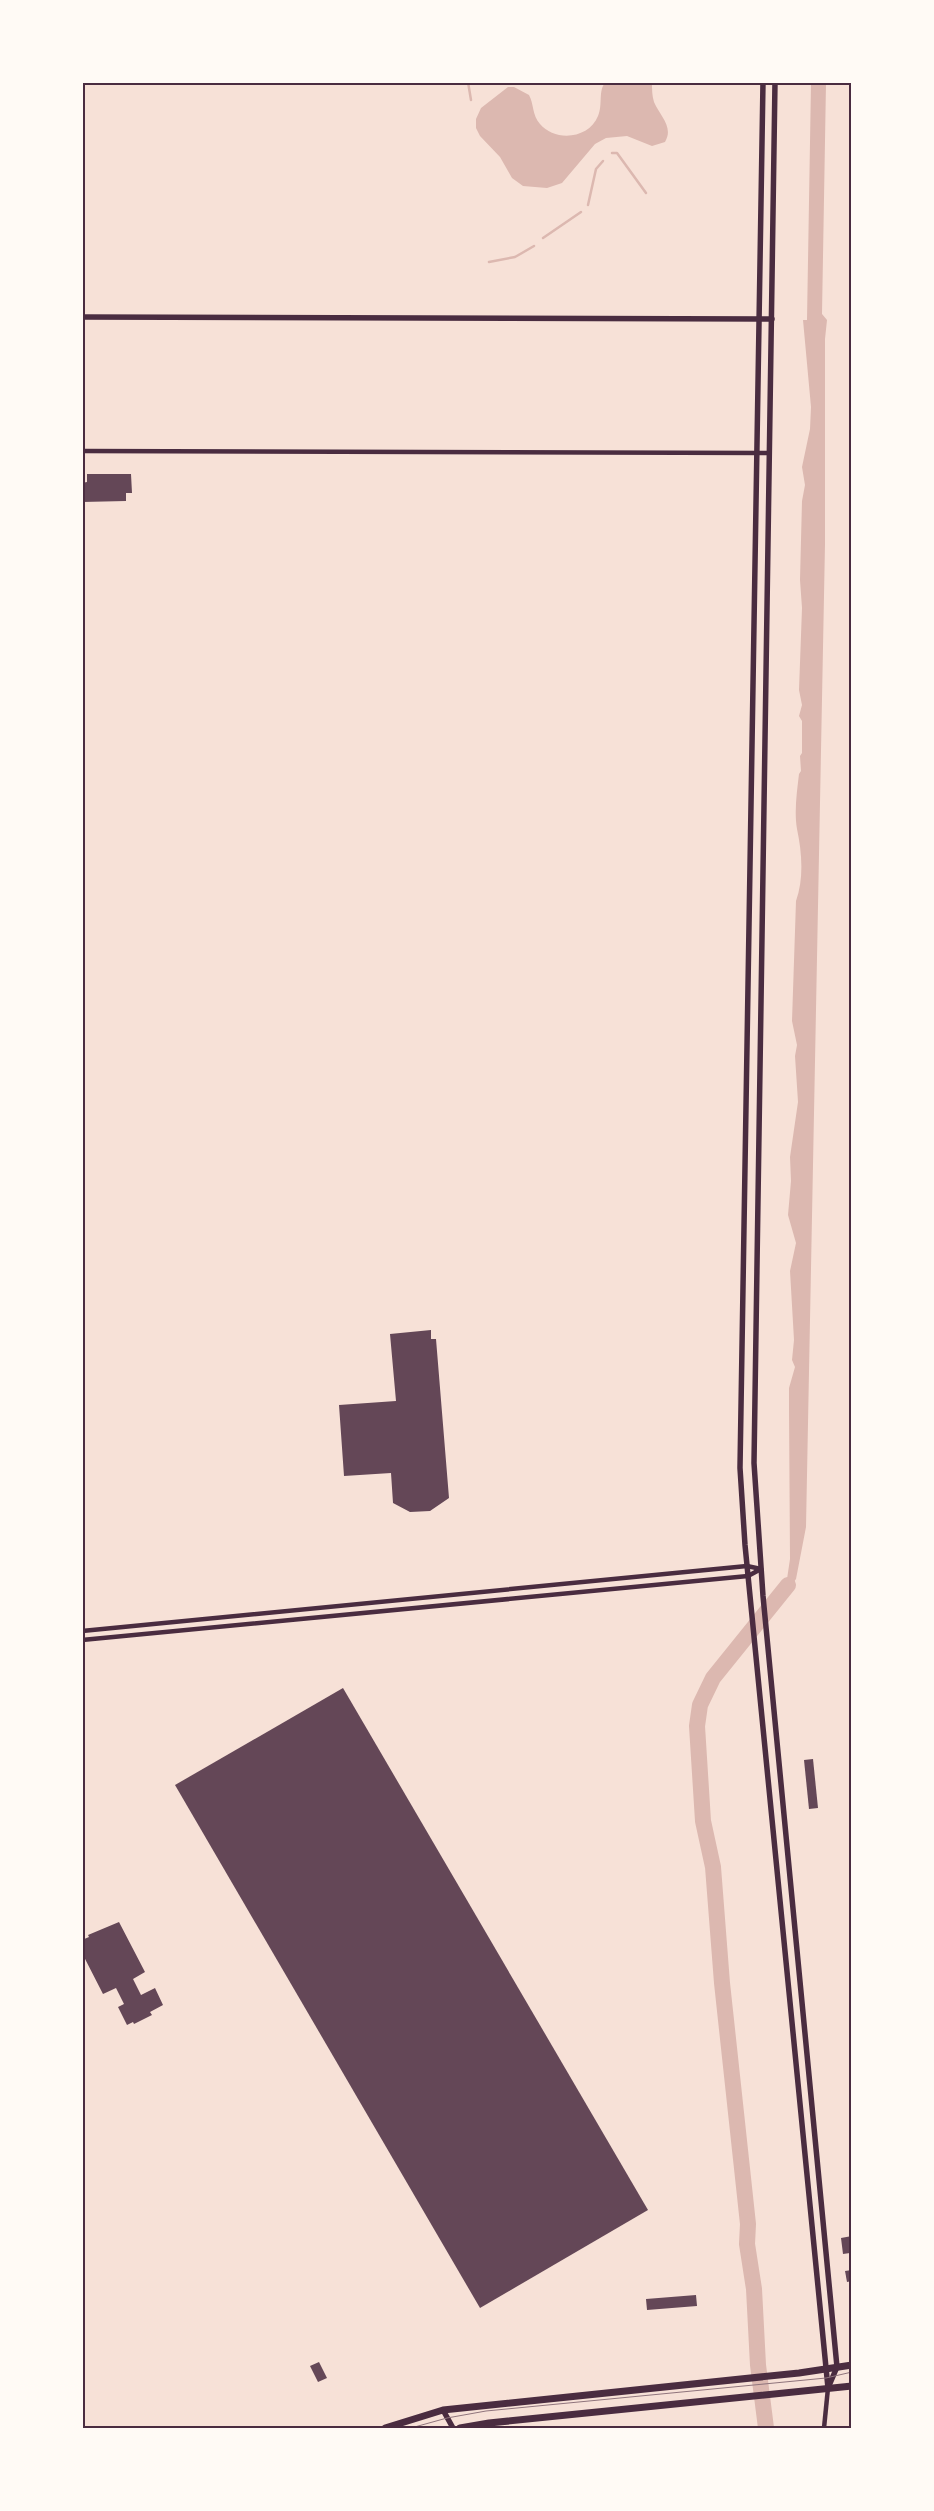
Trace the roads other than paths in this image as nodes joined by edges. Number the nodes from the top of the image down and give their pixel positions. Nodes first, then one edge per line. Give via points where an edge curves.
1 (763, 82) edge
2 (775, 82) edge
3 (82, 316) edge
4 (759, 319) junction
5 (772, 319) junction
6 (82, 451) edge
7 (757, 453) junction
8 (769, 453) junction
9 (747, 1566) junction
10 (761, 1569) junction
11 (748, 1576) junction
12 (82, 1631) edge
13 (82, 1640) edge
14 (852, 2365) edge
15 (837, 2367) junction
16 (825, 2370) junction
17 (852, 2386) edge
18 (828, 2388) junction
19 (443, 2410) junction
20 (384, 2428) edge
21 (453, 2428) edge
22 (460, 2428) edge
23 (824, 2428) edge

1 - 4 street
2 - 5 street
3 - 4 street
4 - 5 street
4 - 7 street
5 - 8 street
6 - 7 street
7 - 8 street
7 - 9 street via 740,1424
8 - 10 street via 754,1431 755,1501
9 - 10 street
9 - 11 street
9 - 12 street
10 - 11 street
10 - 15 street
11 - 13 street
11 - 16 street
14 - 15 main road
15 - 16 main road
15 - 18 street
16 - 18 street
16 - 19 main road
17 - 18 main road
18 - 22 main road via 489,2422
18 - 23 street
19 - 20 main road
19 - 21 street

